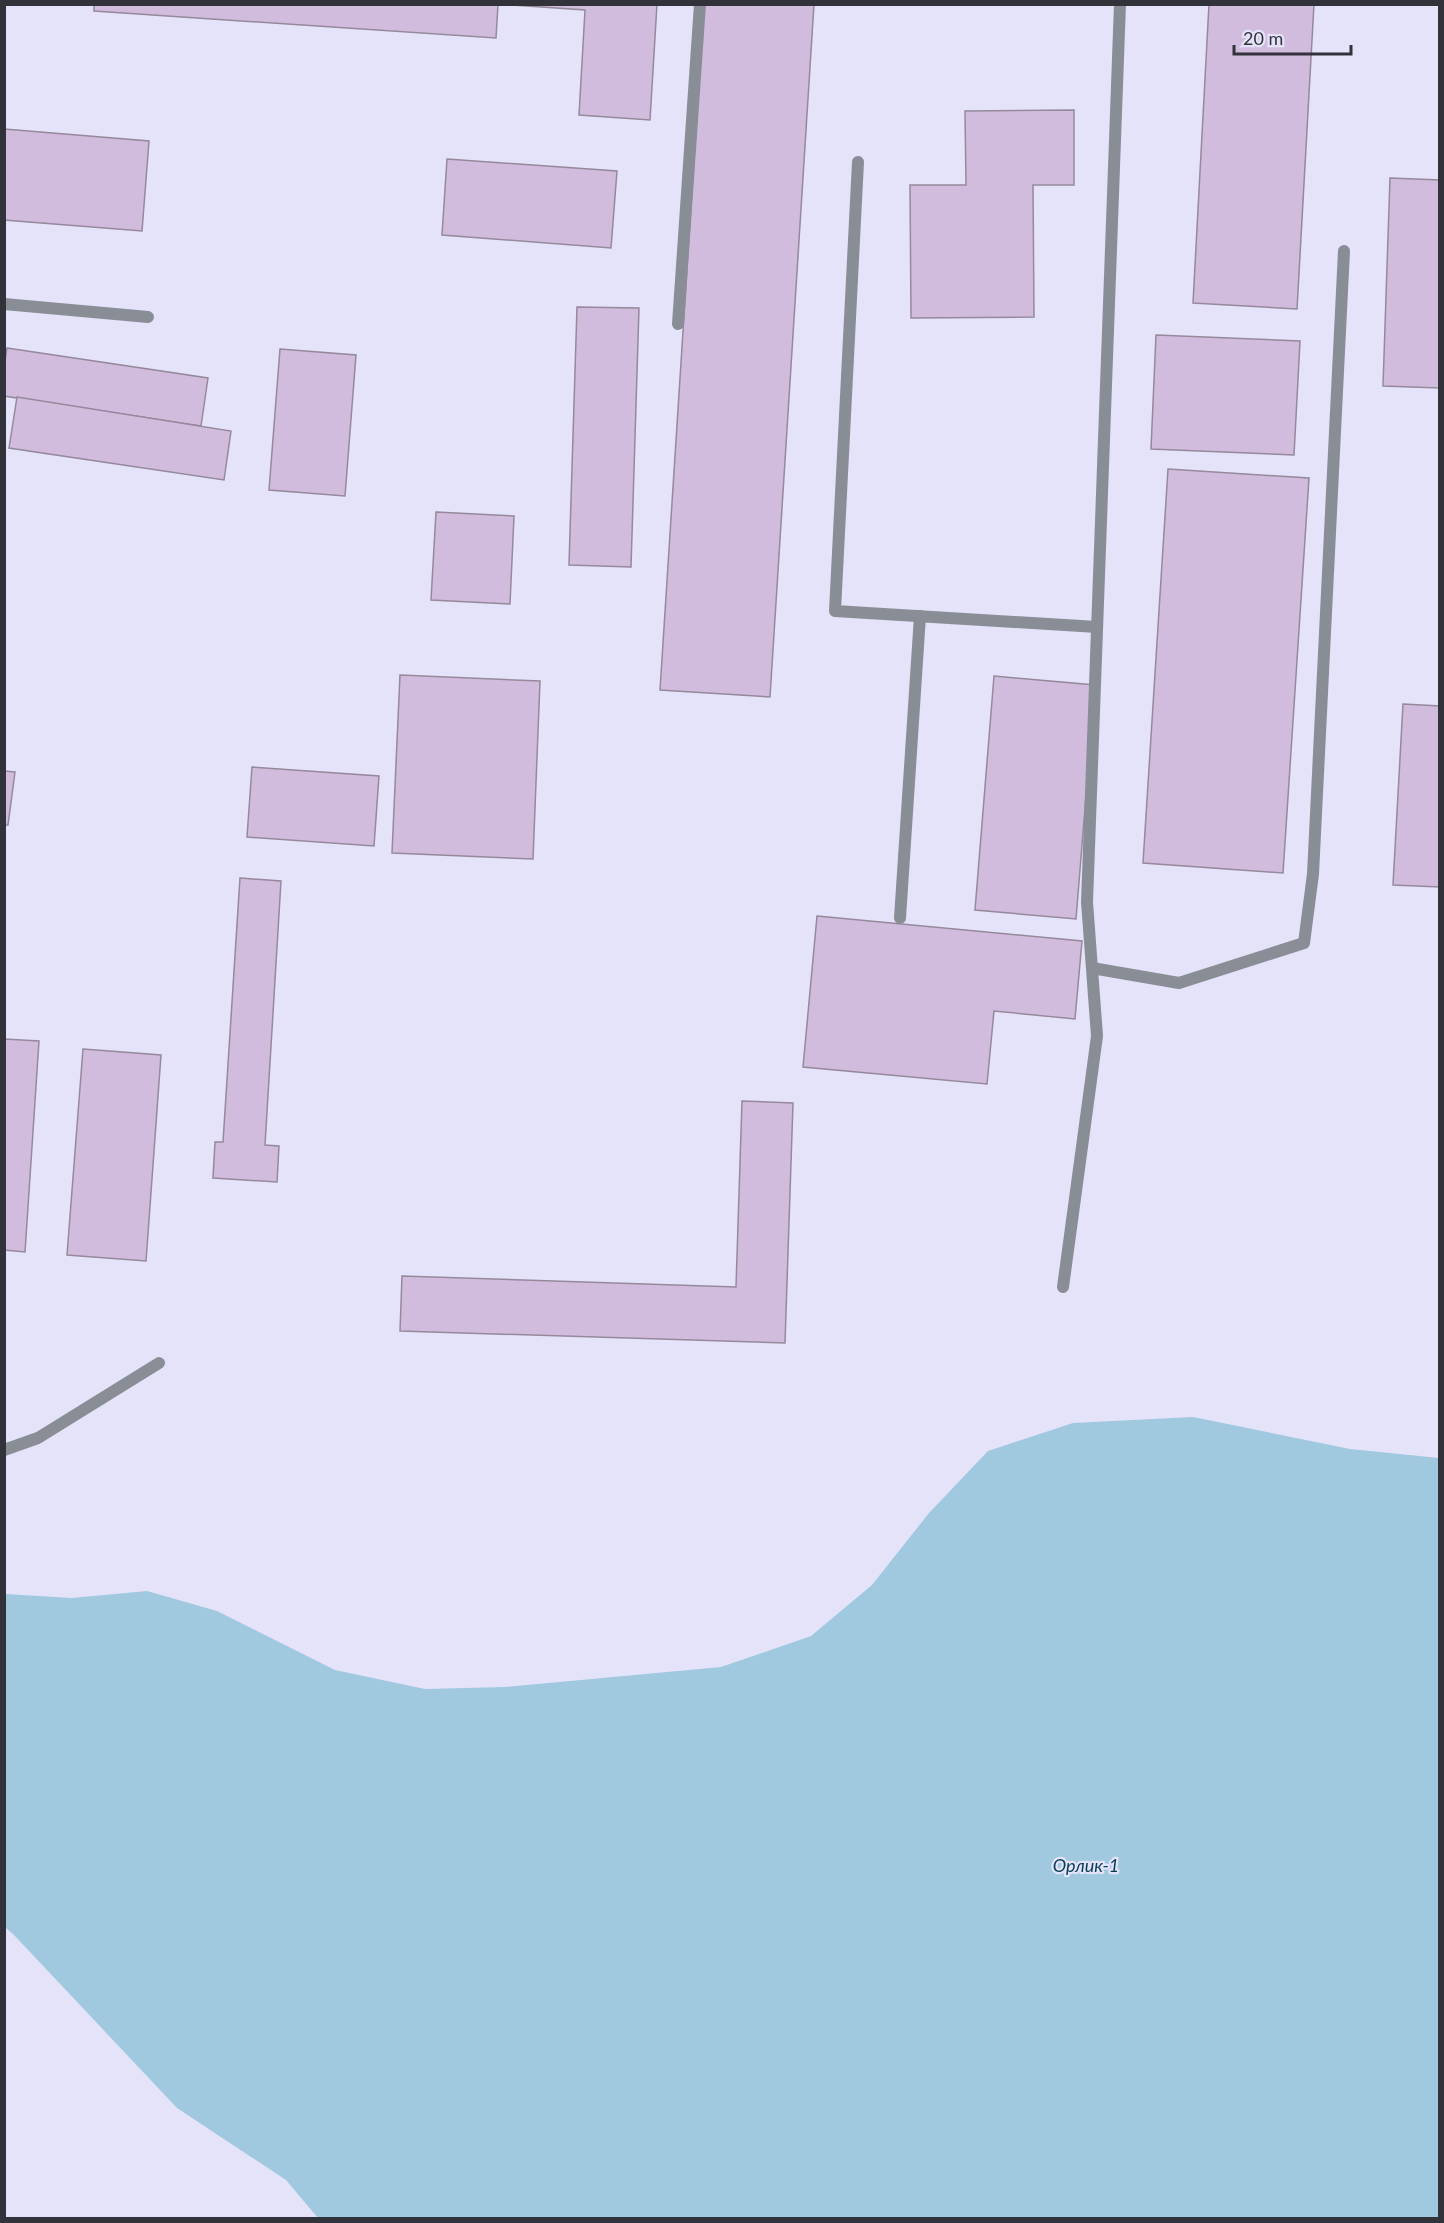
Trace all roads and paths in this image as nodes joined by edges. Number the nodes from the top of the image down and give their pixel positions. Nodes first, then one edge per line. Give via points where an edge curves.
1 (700, 4) edge
2 (1120, 4) edge
3 (858, 162) dead end
4 (1344, 251) dead end
5 (4, 304) edge
6 (148, 317) dead end
7 (678, 324) dead end
8 (920, 616) junction
9 (1097, 627) junction
10 (900, 918) dead end
11 (1092, 968) junction
12 (1063, 1287) dead end
13 (159, 1363) dead end
14 (4, 1450) edge

1 - 7 street
2 - 9 street
3 - 8 street via 835,611
4 - 11 street via 1313,874 1304,943 1179,983
5 - 6 street
8 - 9 street
8 - 10 street
9 - 11 street via 1087,902
11 - 12 street via 1097,1036
13 - 14 street via 38,1438

